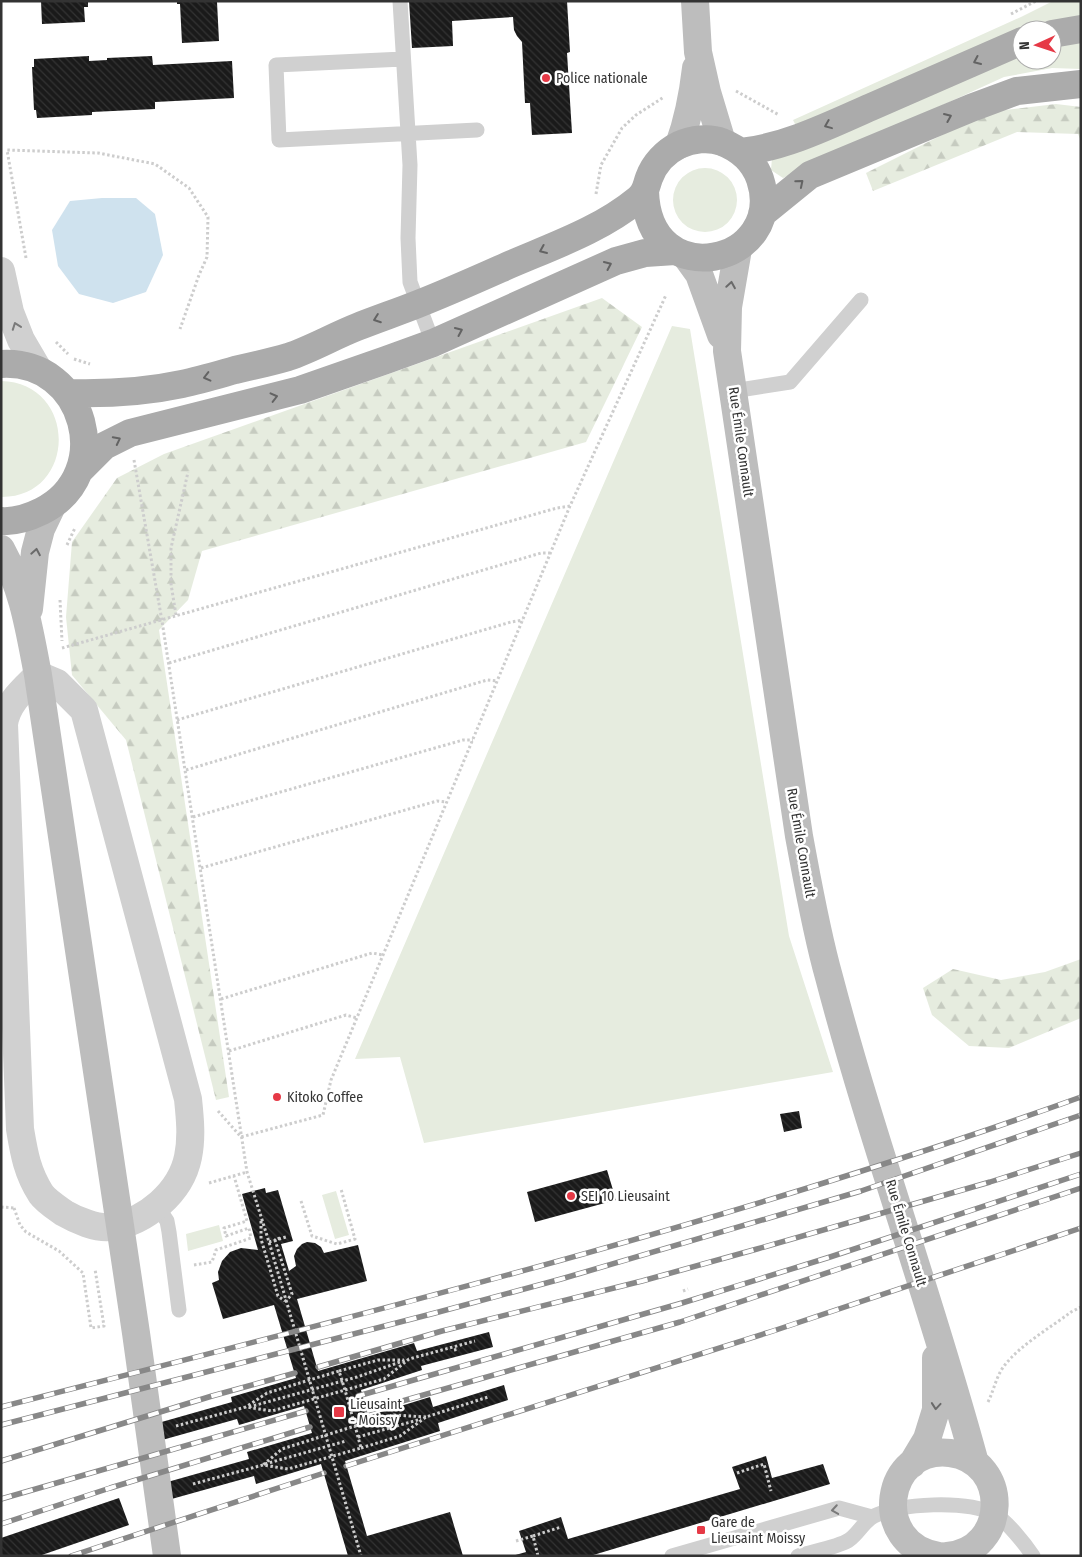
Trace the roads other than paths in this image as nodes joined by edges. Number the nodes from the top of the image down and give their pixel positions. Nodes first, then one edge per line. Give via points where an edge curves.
1 (400, 1) edge
2 (695, 1) edge
3 (1081, 29) edge
4 (1062, 32) edge
5 (1012, 45) edge
6 (698, 52) junction
7 (403, 59) junction
8 (1081, 84) edge
9 (477, 130) dead end
10 (408, 133) junction
11 (679, 145) junction
12 (732, 147) junction
13 (645, 191) junction
14 (762, 214) junction
15 (738, 249) junction
16 (680, 253) junction
17 (1, 271) edge
18 (861, 300) dead end
19 (417, 305) junction
20 (433, 343) junction
21 (727, 351) junction
22 (1, 364) edge
23 (38, 369) junction
24 (733, 391) junction
25 (68, 393) junction
26 (80, 470) junction
27 (52, 506) junction
28 (1, 520) edge
29 (1, 549) edge
30 (28, 618) junction
31 (38, 675) junction
32 (157, 1206) junction
33 (179, 1310) dead end
34 (934, 1322) junction
35 (975, 1463) junction
36 (912, 1464) junction
37 (882, 1514) junction
38 (994, 1514) junction
39 (912, 1549) edge
40 (973, 1551) edge
41 (167, 1556) edge
42 (672, 1556) edge
43 (798, 1556) edge
44 (939, 1556) edge
45 (947, 1556) edge
46 (1033, 1556) edge

1 - 7 lane
2 - 6 street
3 - 4 main road
5 -> 12 main road via 802,136 760,150
6 - 11 street via 693,92
6 - 12 street via 707,92
7 - 10 lane
7 - 10 lane via 276,65 279,140
14 -> 8 main road via 810,175 971,108 1017,91
9 - 10 lane
10 - 19 lane via 410,282
11 - 12 main road via 707,139
11 - 13 main road via 656,164
12 - 14 main road via 751,162 758,174 764,201
13 - 16 main road via 651,225 661,240
13 -> 19 main road via 600,225
14 - 15 main road via 757,228
15 - 16 main road via 704,259
21 -> 15 street, Rue Émile Connault via 728,307
20 -> 16 main road via 616,261 645,253
16 - 21 street, Rue Émile Connault via 699,274
23 -> 17 street via 10,312
18 - 24 lane via 790,382
19 - 20 lane
19 -> 25 main road via 289,356 180,384 119,392
26 -> 20 main road via 104,446 130,433 300,390
21 - 24 street, Rue Émile Connault
22 - 23 main road via 14,363
23 - 25 main road
24 - 34 street, Rue Émile Connault via 799,836 826,966
25 - 26 main road via 81,417 85,444
26 - 27 main road via 69,490
27 - 28 main road via 30,517
30 -> 27 street via 35,552 41,528
29 - 30 street via 12,569
30 - 31 street
31 - 32 street via 57,683 84,710 188,1100 191,1129 188,1157 176,1187
31 - 32 street via 8,708 4,724 20,1129 27,1166 42,1195 77,1221 109,1228 131,1222
31 - 41 street
32 - 33 lane via 167,1221
34 - 35 street, Rue Émile Connault
34 -> 36 street, Rue Émile Connault via 936,1410 928,1439
35 - 36 street via 963,1456 936,1453
35 - 38 street via 992,1486
36 - 37 street, Rue Émile Connault via 902,1473
37 - 38 lane via 920,1505 970,1507
37 - 39 street
37 -> 42 lane via 839,1508
37 - 43 lane via 848,1541
38 - 40 street via 988,1531
38 - 46 lane
39 - 44 street
40 - 45 street

